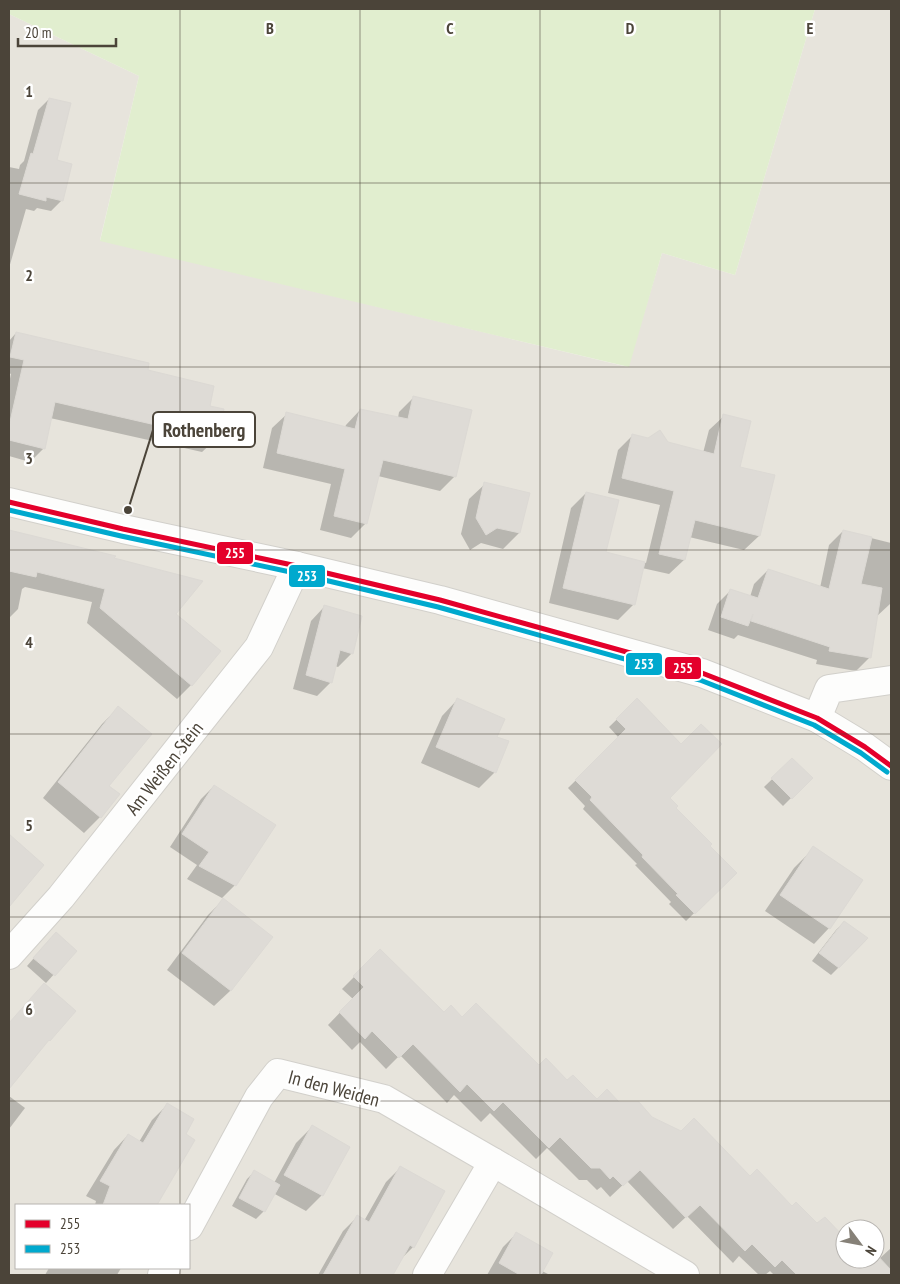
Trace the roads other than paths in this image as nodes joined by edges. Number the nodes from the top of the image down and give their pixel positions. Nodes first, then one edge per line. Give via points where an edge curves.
1 (9, 502) edge
2 (297, 566) junction
3 (891, 680) edge
4 (817, 718) junction
5 (891, 766) edge
6 (9, 955) edge
7 (493, 1162) junction
8 (190, 1224) edge
9 (427, 1275) edge
10 (685, 1275) edge

1 - 2 street
2 - 4 street via 440,600 702,673
2 - 6 street, Am Weißen Stein via 259,647 62,897
3 - 4 street via 829,689
4 - 5 street
7 - 8 street, In den Weiden via 384,1099 278,1073 259,1097
7 - 9 street
7 - 10 street, In den Weiden

